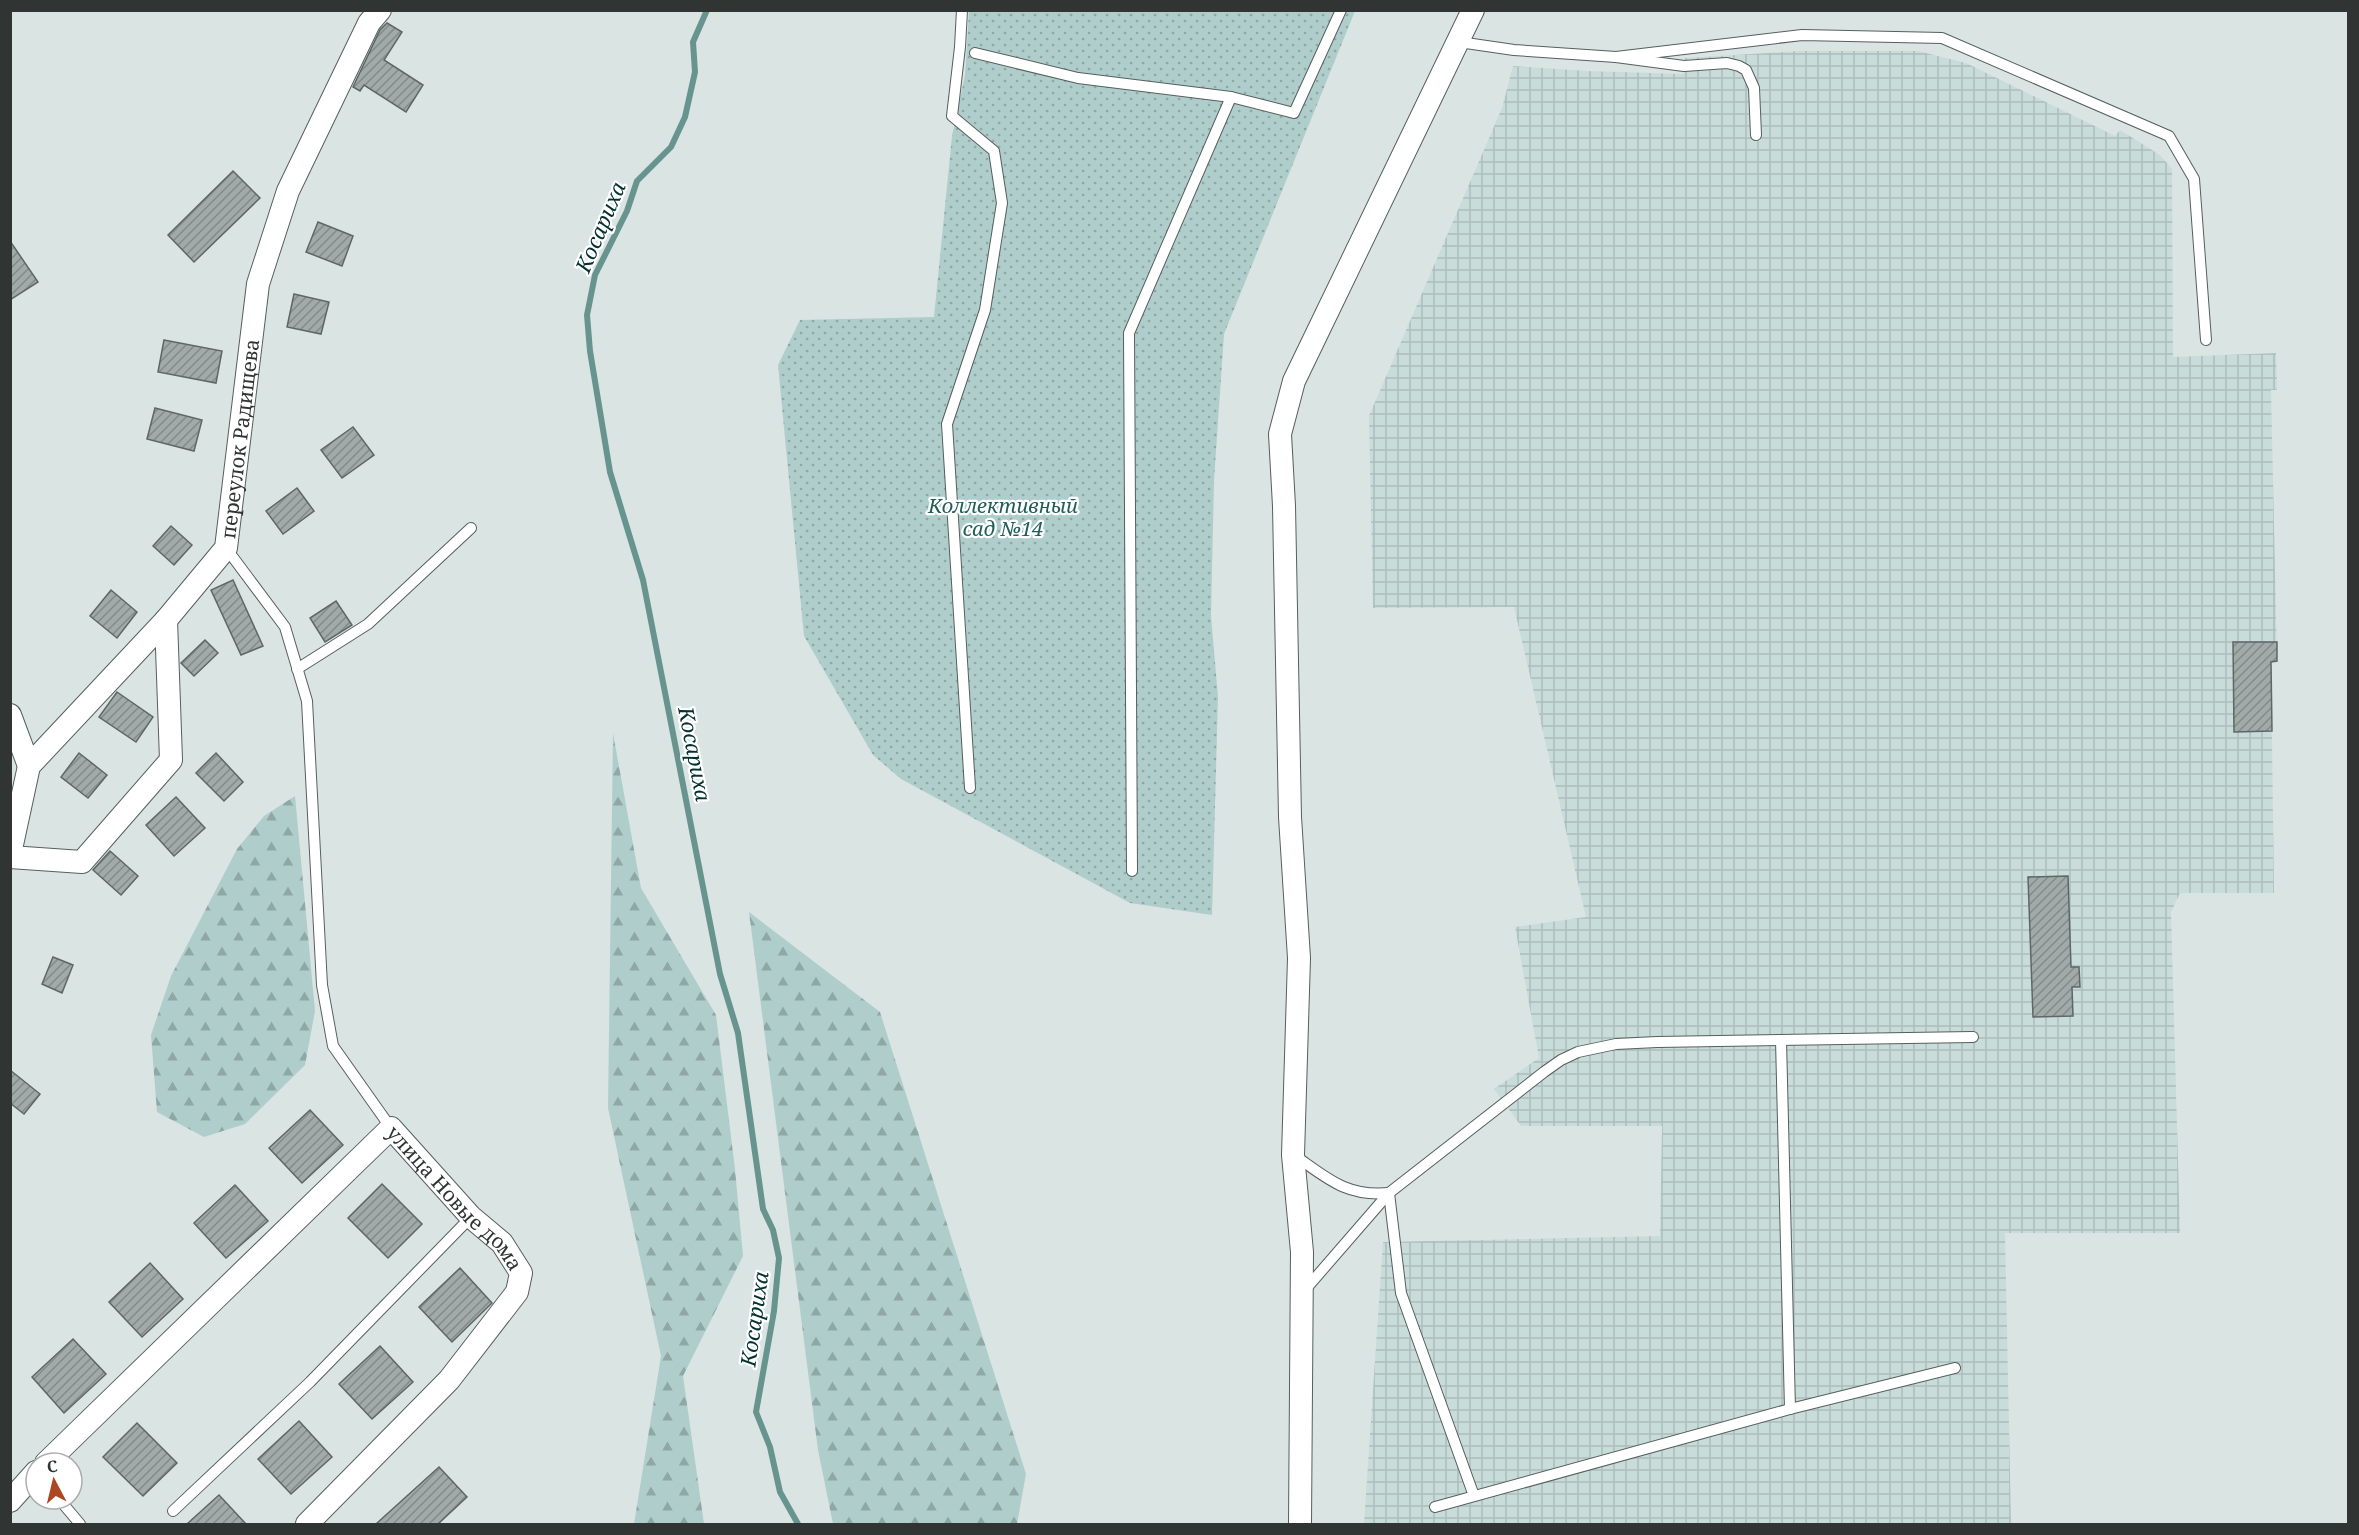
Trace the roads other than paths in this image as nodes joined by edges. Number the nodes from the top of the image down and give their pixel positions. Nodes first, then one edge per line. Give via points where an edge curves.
1 (380, 10) edge
2 (962, 10) edge
3 (1341, 10) edge
4 (1473, 10) edge
5 (1459, 42) junction
6 (975, 53) dead end
7 (1616, 57) junction
8 (1231, 97) junction
9 (1756, 135) dead end
10 (2206, 340) dead end
11 (471, 528) dead end
12 (226, 548) junction
13 (166, 620) junction
14 (297, 669) junction
15 (10, 715) edge
16 (29, 766) junction
17 (970, 788) dead end
18 (10, 856) edge
19 (1132, 871) dead end
20 (1973, 1037) dead end
21 (1781, 1040) junction
22 (391, 1128) junction
23 (1293, 1155) junction
24 (1389, 1193) junction
25 (471, 1217) junction
26 (1301, 1294) junction
27 (1954, 1368) dead end
28 (1790, 1409) junction
29 (58, 1451) edge
30 (24, 1485) edge
31 (1473, 1496) junction
32 (10, 1501) edge
33 (1435, 1507) dead end
34 (69, 1511) edge
35 (173, 1511) dead end
36 (80, 1524) edge
37 (307, 1524) edge
38 (1300, 1524) edge

1 - 12 street, переулок Радищева via 369,23 288,191 258,284
2 - 17 lane via 952,116 994,151 1002,203 985,310 947,424
3 - 8 lane via 1294,113
4 - 5 street
5 - 7 lane via 1514,51
5 - 23 street via 1294,381 1280,434 1290,817 1299,958
6 - 8 lane via 1078,78
7 - 9 lane via 1684,66 1727,63 1746,70 1754,88
7 - 10 lane via 1802,35 1942,38 2169,136 2194,179
8 - 19 lane via 1128,333
11 - 14 lane via 368,624
12 - 13 street, переулок Радищева
12 - 14 lane via 285,627
13 - 16 street, переулок Радищева
13 - 18 street via 171,760 82,862
14 - 22 lane via 307,701 322,985 333,1046
15 - 16 street
16 - 18 street
20 - 21 lane
21 - 24 lane via 1657,1041 1578,1052 1544,1072
21 - 28 lane
22 - 25 street, улица Новые дома
22 - 29 street, улица Новые дома
23 - 24 lane via 1349,1190 1368,1195
23 - 26 street via 1302,1252
24 - 26 lane
24 - 31 lane via 1401,1293
25 - 35 lane via 310,1382
25 - 37 street, улица Новые дома via 502,1243 520,1273 517,1292 449,1380
26 - 38 street
27 - 28 lane
28 - 31 lane
30 - 32 street
31 - 33 lane
34 - 36 lane

